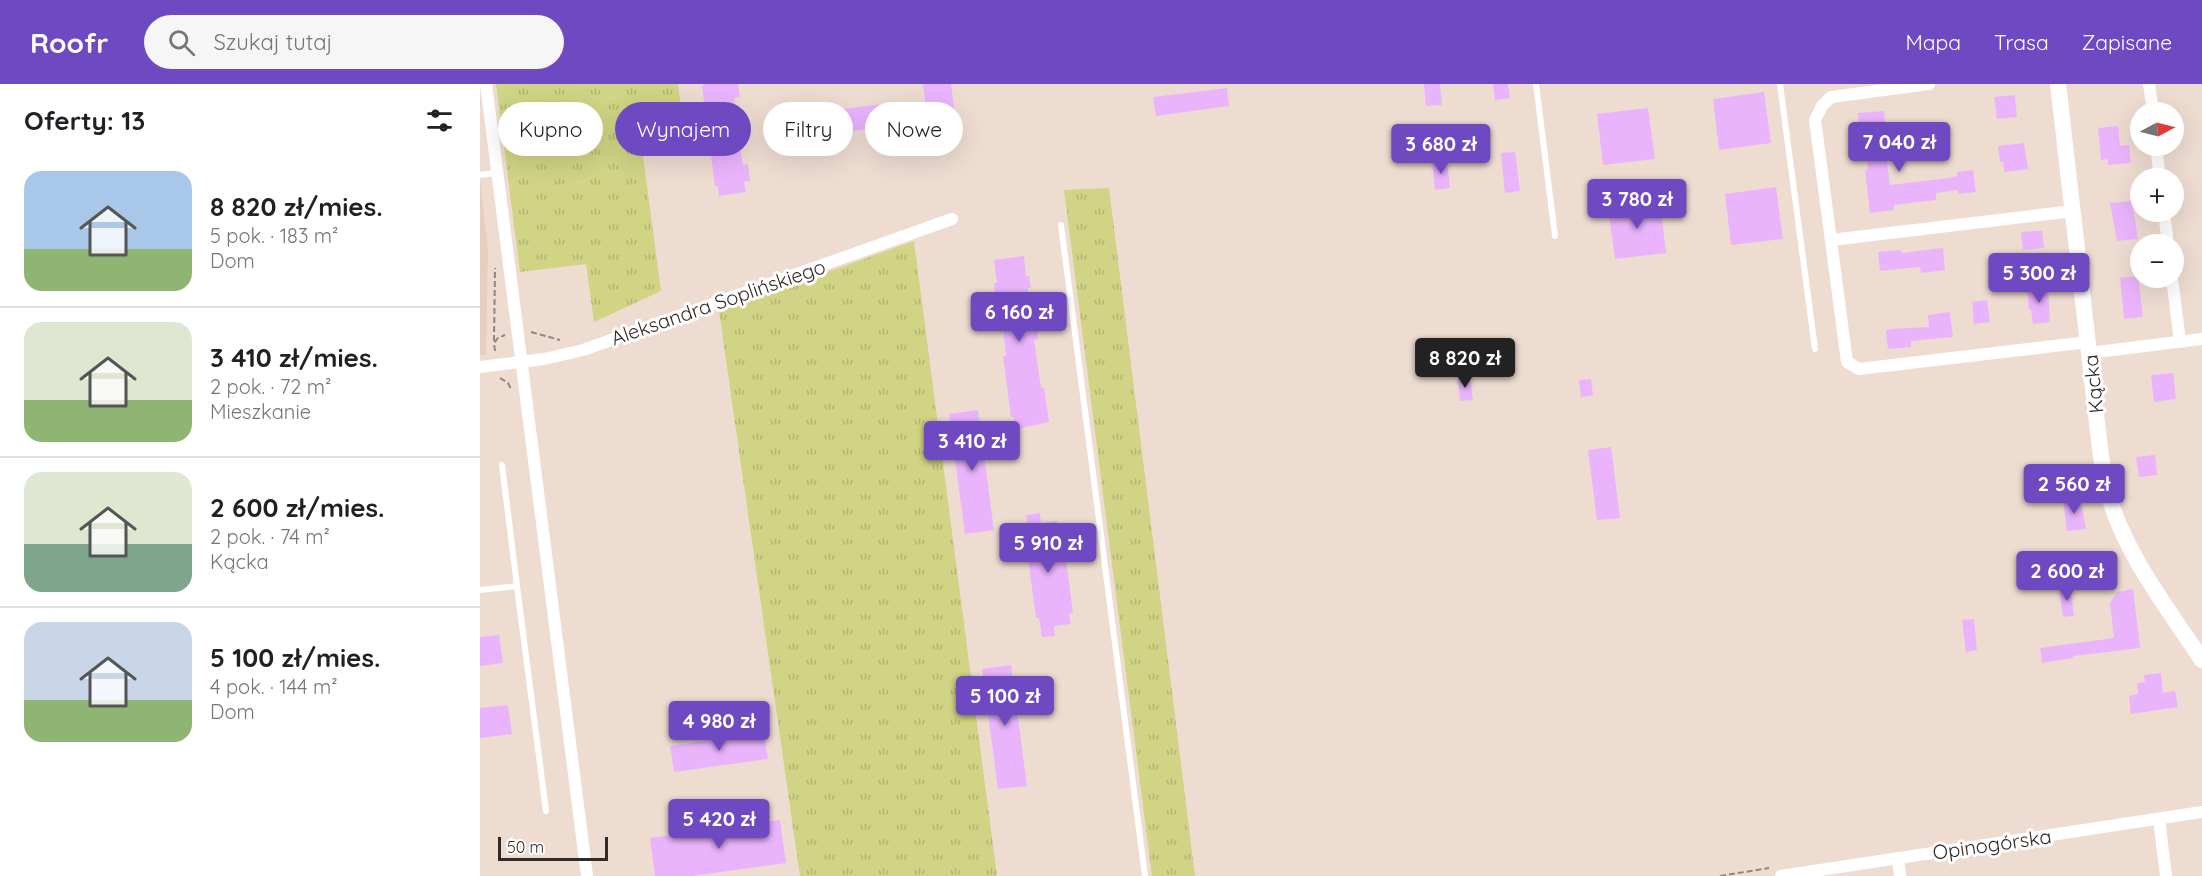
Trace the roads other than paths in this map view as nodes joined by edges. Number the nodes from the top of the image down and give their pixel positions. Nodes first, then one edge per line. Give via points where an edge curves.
1 (486, 84) edge
2 (1536, 84) edge
3 (1780, 84) edge
4 (1929, 84) edge
5 (2058, 84) edge
6 (2149, 84) edge
7 (2152, 102) edge
8 (498, 173) junction
9 (480, 175) edge
10 (2073, 211) junction
11 (952, 219) dead end
12 (1061, 225) dead end
13 (1555, 236) dead end
14 (1831, 240) junction
15 (2173, 288) edge
16 (2202, 339) edge
17 (2180, 342) junction
18 (2089, 347) junction
19 (1815, 349) dead end
20 (522, 362) junction
21 (480, 367) edge
22 (502, 465) dead end
23 (518, 586) junction
24 (480, 590) edge
25 (2202, 660) edge
26 (546, 811) dead end
27 (2202, 812) edge
28 (2159, 819) junction
29 (1898, 858) junction
30 (587, 876) edge
31 (1145, 876) edge
32 (1781, 876) edge
33 (1900, 876) edge
34 (2166, 876) edge

1 - 8 street
2 - 13 lane
3 - 19 lane
4 - 14 street via 1831,97 1822,106 1815,120
5 - 10 street, Kącka
6 - 7 street
8 - 9 lane
8 - 20 street
10 - 14 street
10 - 18 street, Kącka
11 - 20 street, Aleksandra Soplińskiego via 583,350
12 - 31 lane
14 - 18 street via 1847,362 1859,369
15 - 17 street
16 - 17 street
17 - 18 street
18 - 25 street, Kącka via 2100,449 2111,501 2142,572
20 - 21 street, Aleksandra Soplińskiego via 498,371
20 - 30 street
22 - 23 lane
23 - 24 lane
23 - 26 lane
27 - 28 street, Opinogórska
28 - 29 street, Opinogórska
28 - 34 street
29 - 32 street, Opinogórska
29 - 33 street

